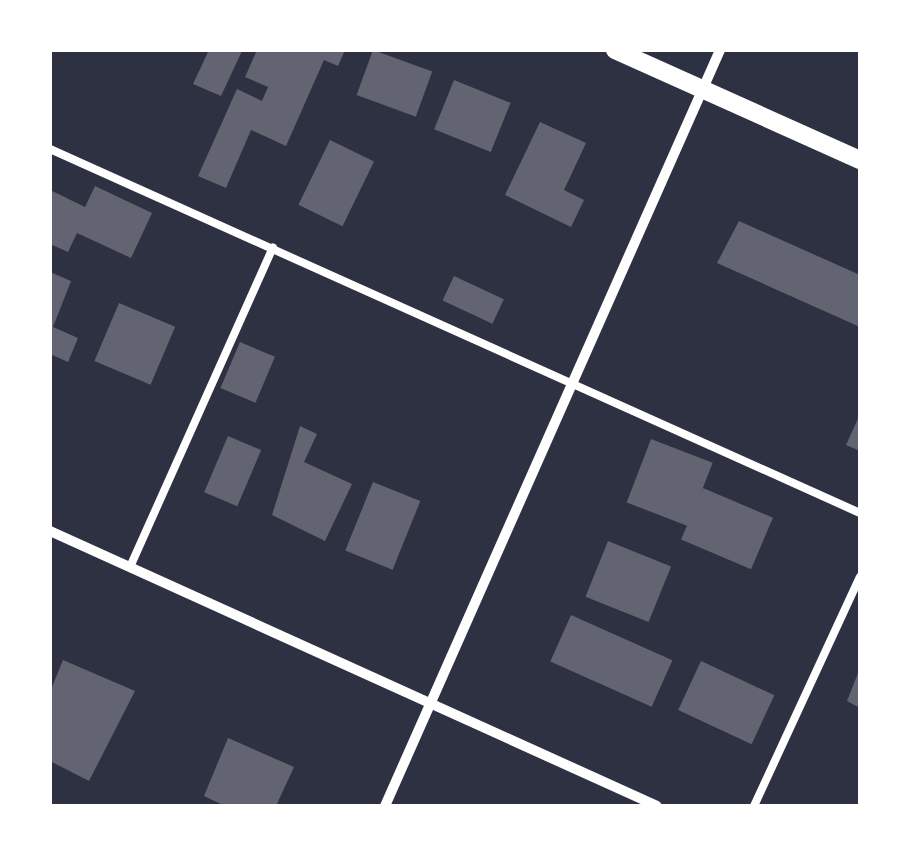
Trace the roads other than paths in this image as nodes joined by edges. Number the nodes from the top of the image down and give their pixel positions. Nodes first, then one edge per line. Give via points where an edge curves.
1 (615, 50) edge
2 (720, 50) edge
3 (702, 89) junction
4 (50, 149) edge
5 (860, 160) edge
6 (273, 248) junction
7 (575, 379) junction
8 (860, 513) edge
9 (50, 531) edge
10 (130, 567) junction
11 (860, 577) edge
12 (430, 705) junction
13 (385, 806) edge
14 (657, 806) edge
15 (754, 806) edge

1 - 3 street
2 - 3 street
3 - 5 street
3 - 7 street
4 - 6 lane
6 - 7 lane
6 - 10 lane
7 - 8 lane
7 - 12 street
9 - 10 street
10 - 12 street
11 - 15 lane
12 - 13 street
12 - 14 street

